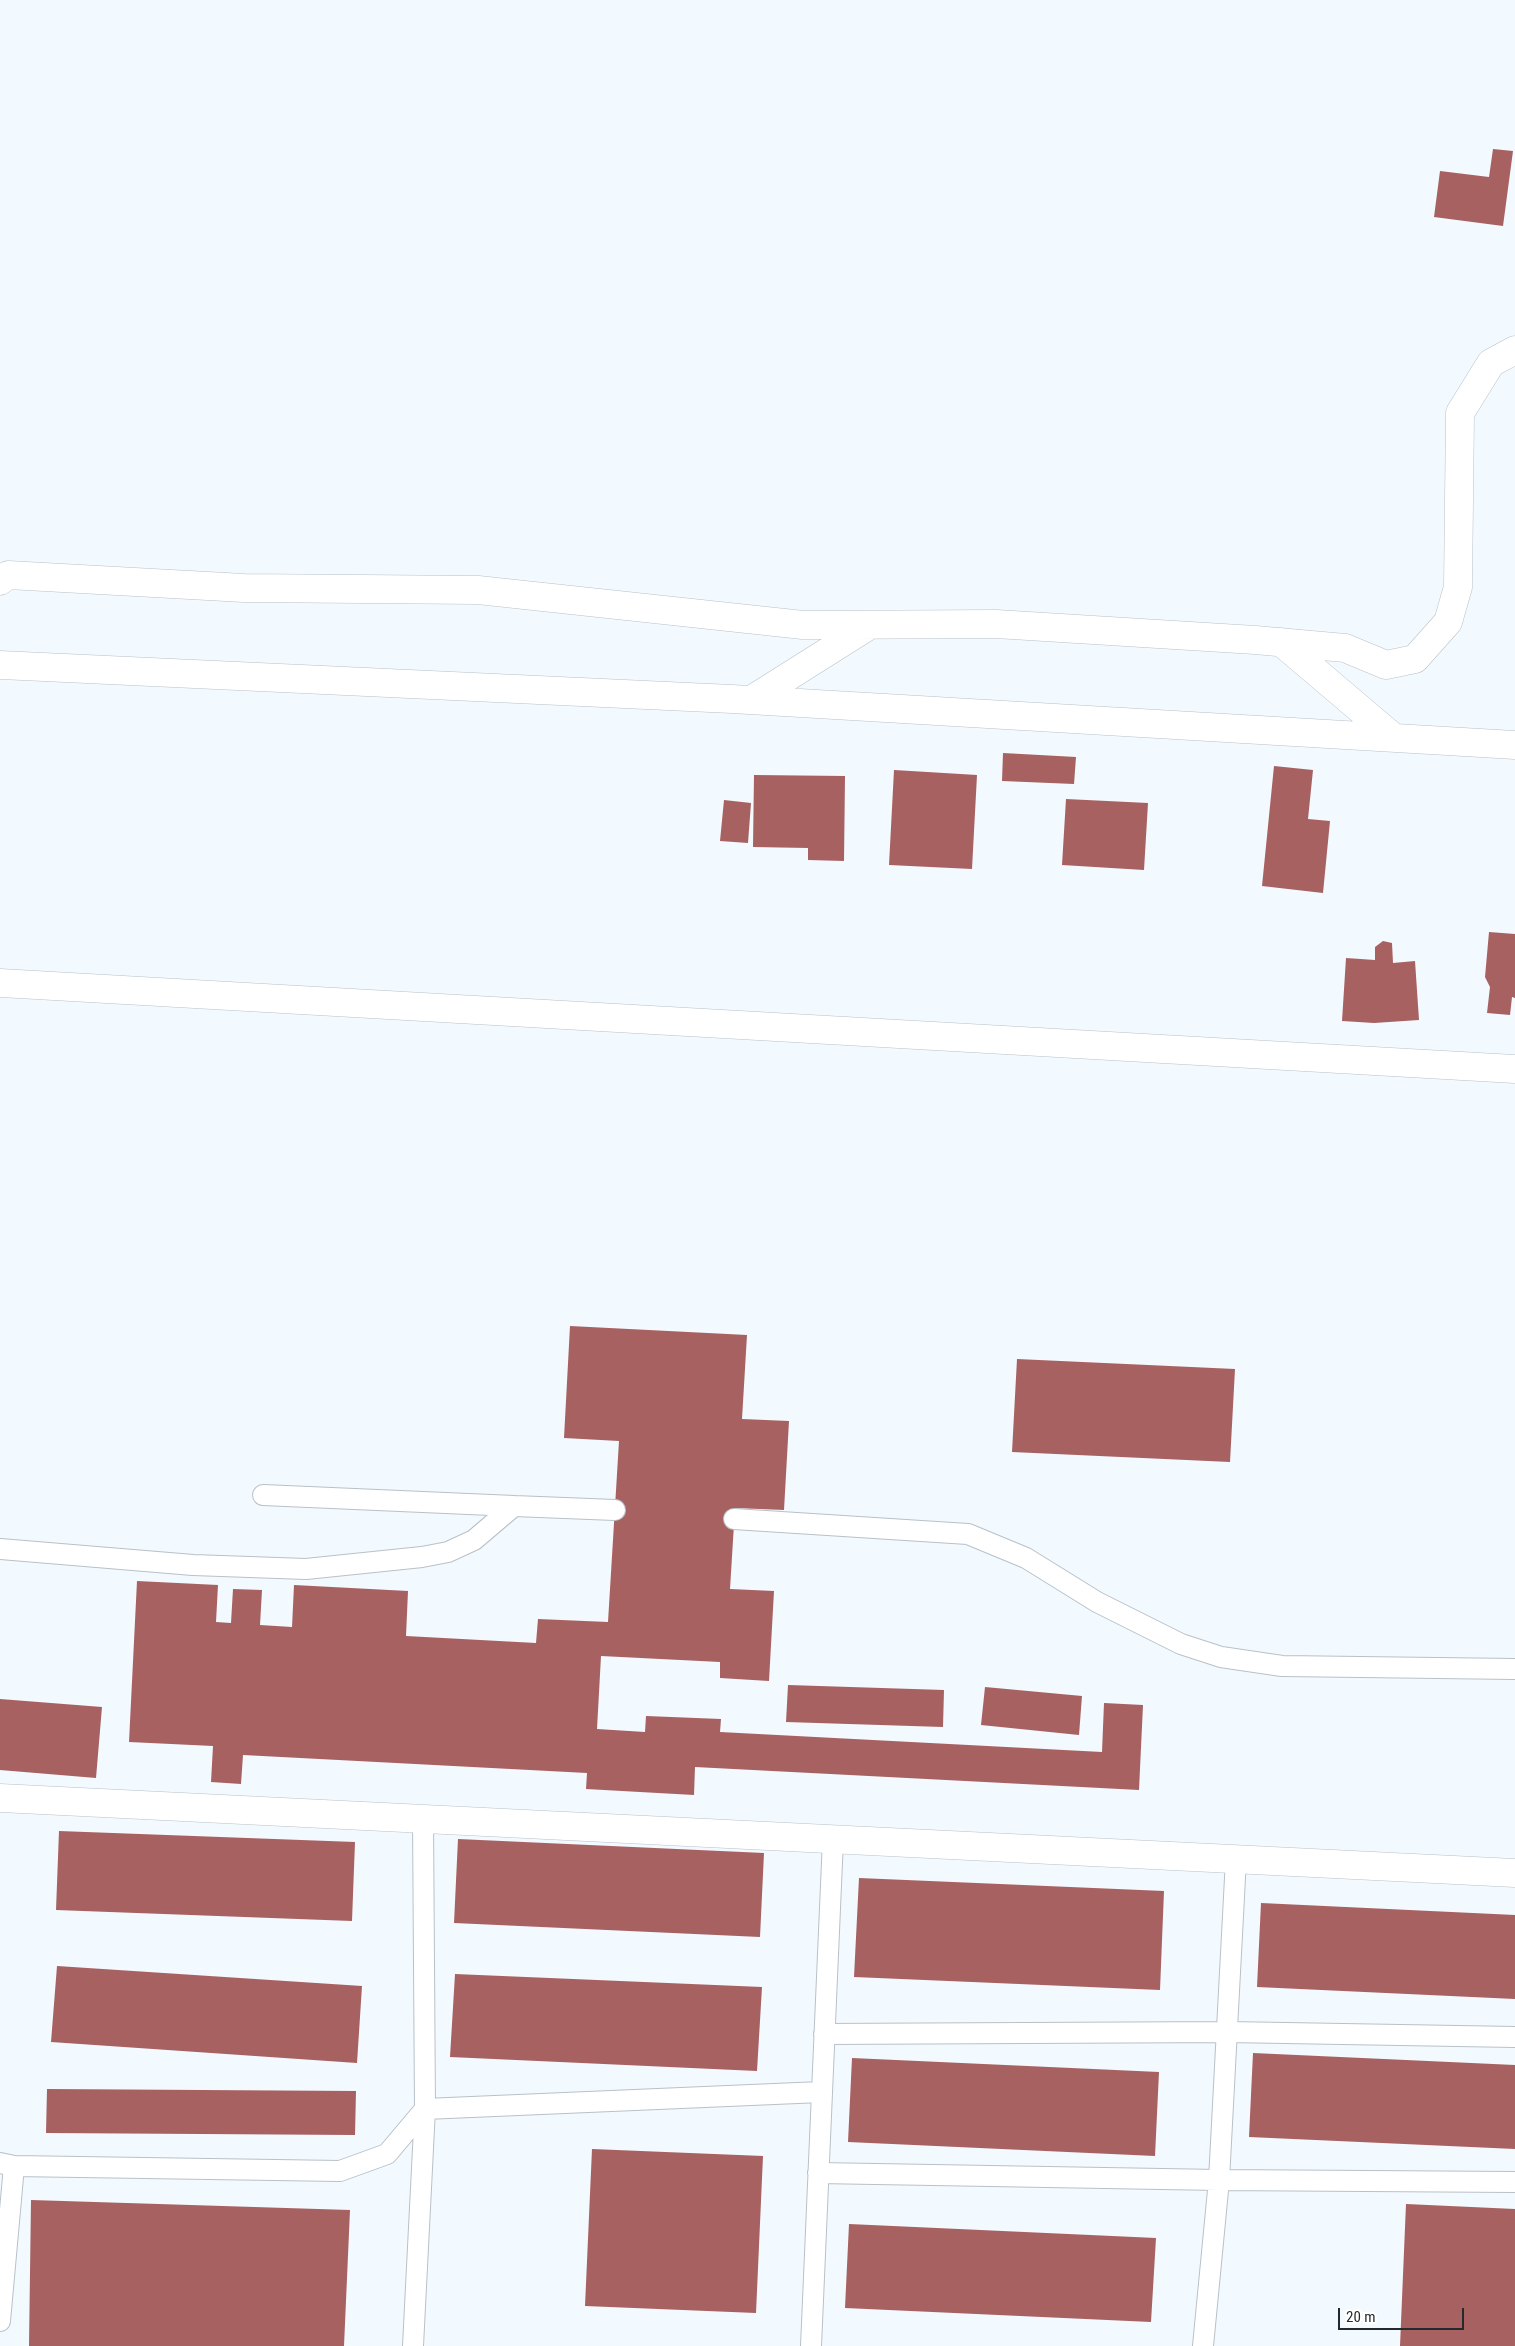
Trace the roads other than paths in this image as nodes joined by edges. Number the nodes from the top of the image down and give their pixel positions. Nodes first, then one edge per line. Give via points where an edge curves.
1 (1515, 350) edge
2 (0, 581) edge
3 (870, 625) junction
4 (1281, 642) junction
5 (0, 665) edge
6 (751, 700) junction
7 (1393, 737) junction
8 (1515, 746) edge
9 (0, 983) edge
10 (1515, 1069) edge
11 (262, 1495) dead end
12 (514, 1506) junction
13 (615, 1510) dead end
14 (734, 1519) dead end
15 (0, 1549) edge
16 (1515, 1669) edge
17 (0, 1798) edge
18 (423, 1819) junction
19 (833, 1839) junction
20 (1236, 1859) junction
21 (1515, 1873) edge
22 (1228, 2032) junction
23 (824, 2034) junction
24 (1515, 2036) edge
25 (822, 2092) junction
26 (424, 2110) junction
27 (7, 2164) edge
28 (818, 2173) junction
29 (1219, 2180) junction
30 (1515, 2182) edge
31 (0, 2321) edge
32 (413, 2346) edge
33 (811, 2346) edge
34 (1203, 2346) edge

1 - 4 street via 1491,362 1460,413 1458,587 1448,622 1415,659 1386,665 1345,648
2 - 3 street via 8,575 244,588 478,590 803,625
3 - 4 street via 996,624
3 - 6 street
4 - 7 street
5 - 6 street
6 - 7 street
7 - 8 street
9 - 10 street
11 - 12 lane
12 - 13 lane
12 - 15 lane via 474,1540 448,1552 422,1558 306,1569 193,1565
14 - 16 lane via 968,1534 1026,1558 1097,1602 1181,1644 1221,1658 1282,1666
17 - 18 street
18 - 19 street
18 - 26 lane
19 - 20 street
19 - 23 lane
20 - 21 street
20 - 22 lane
22 - 23 lane
22 - 24 lane
22 - 29 lane
23 - 25 lane
25 - 26 lane
25 - 28 lane
26 - 27 lane via 387,2154 340,2171
26 - 32 lane
27 - 31 lane
28 - 29 lane
28 - 33 lane
29 - 30 lane
29 - 34 lane

